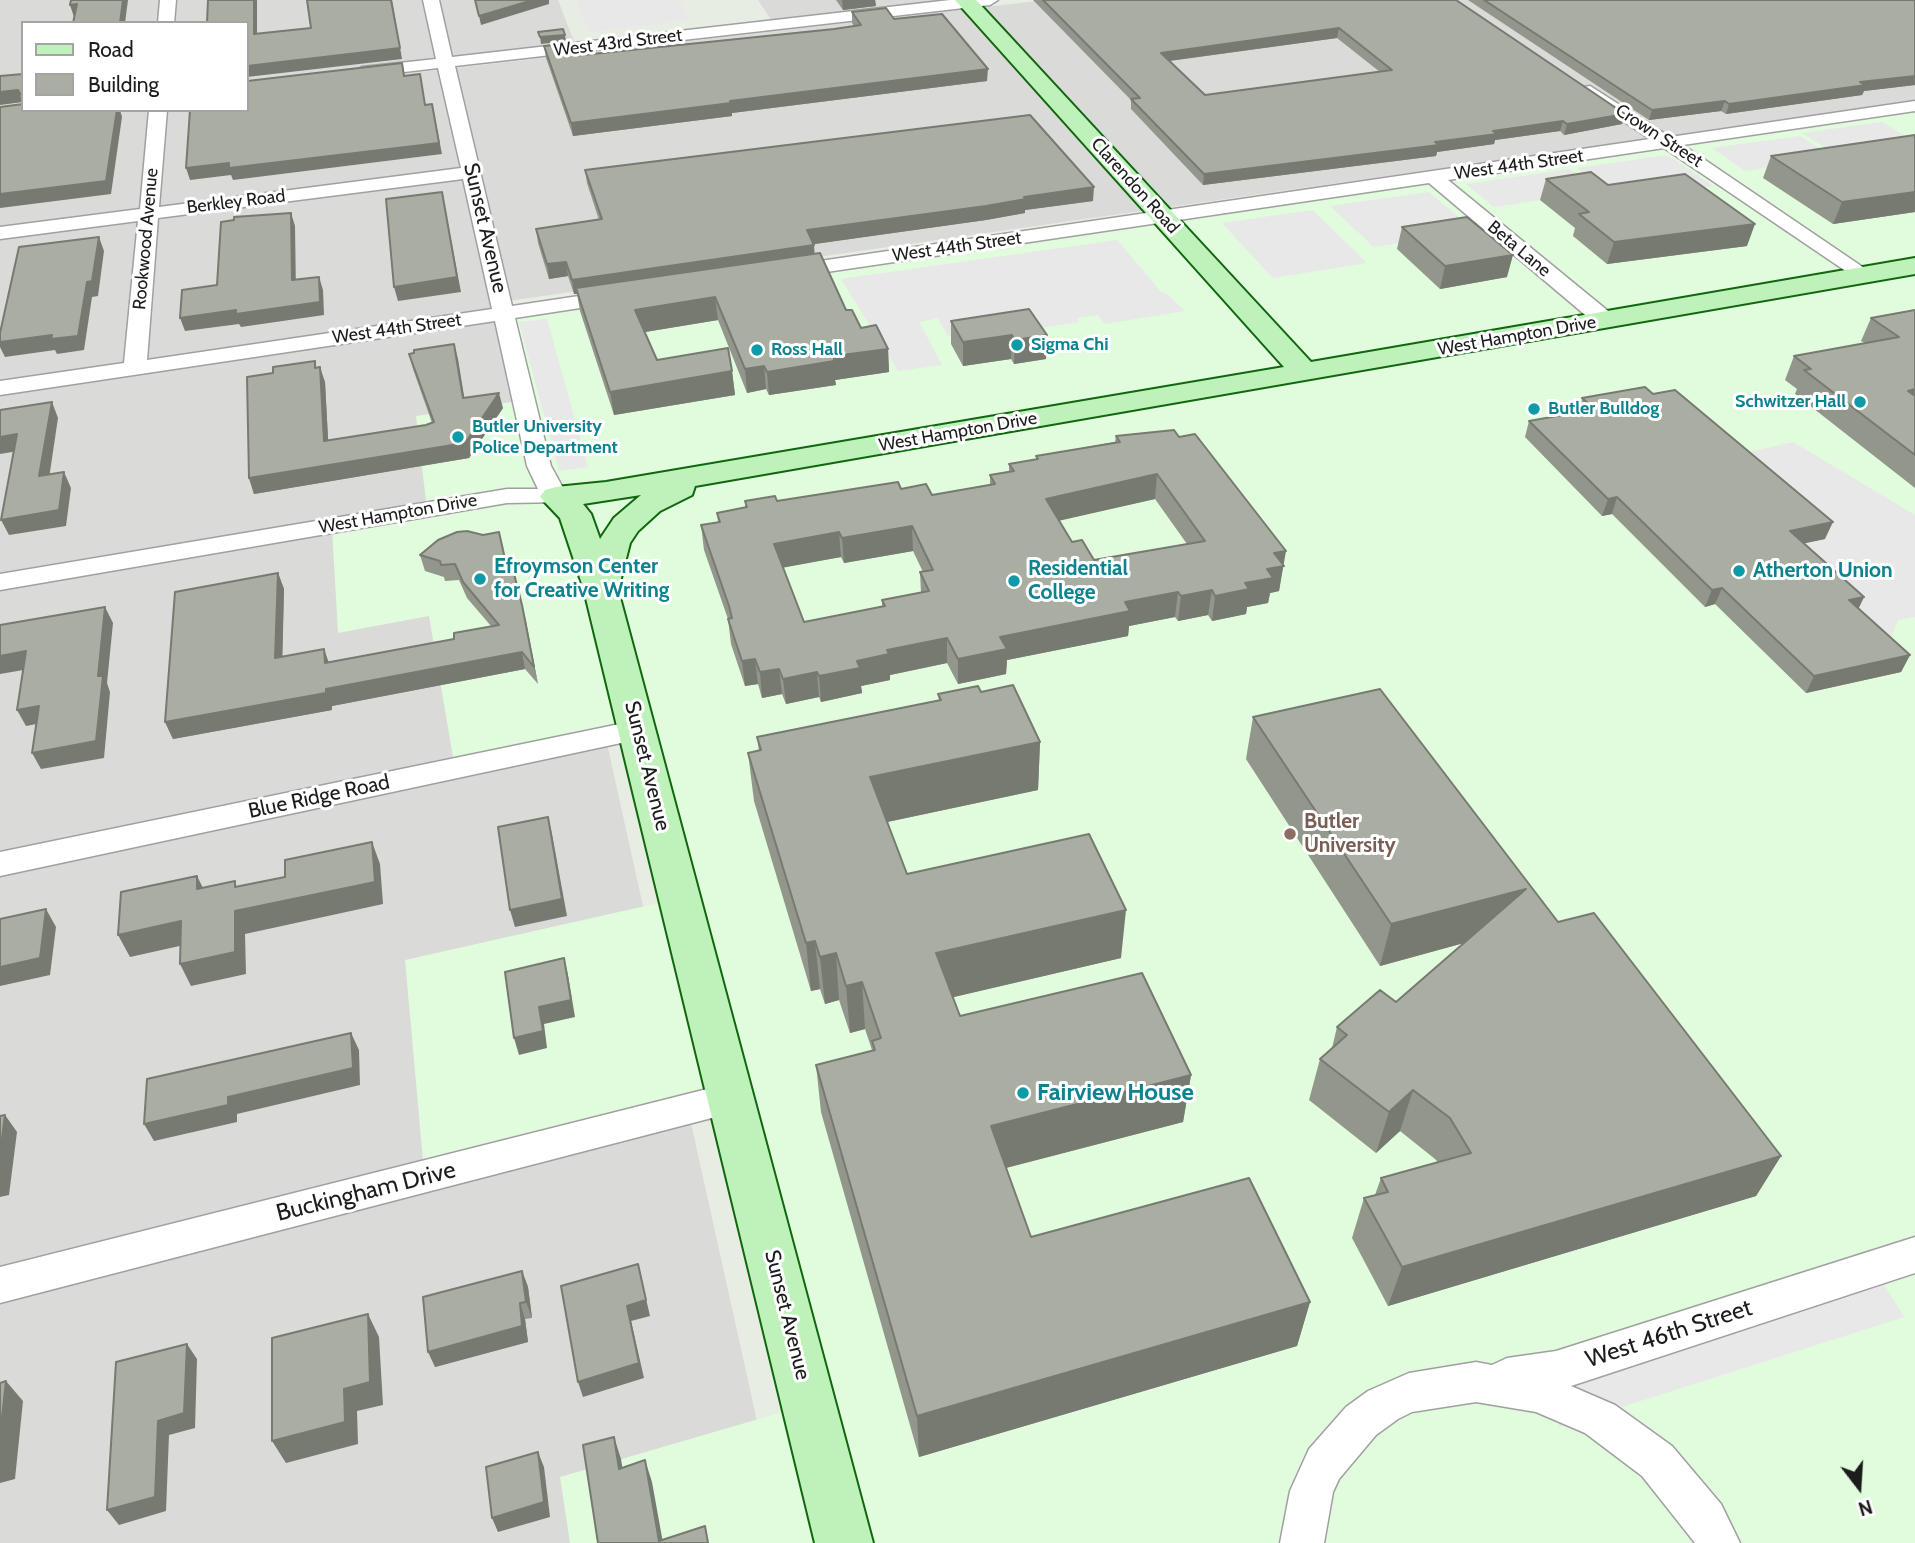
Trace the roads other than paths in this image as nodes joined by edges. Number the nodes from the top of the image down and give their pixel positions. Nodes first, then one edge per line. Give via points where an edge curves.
1 (168, 0) edge
2 (431, 0) edge
3 (974, 1) edge
4 (166, 21) edge
5 (446, 63) junction
6 (349, 74) edge
7 (1576, 82) edge
8 (1915, 106) edge
9 (158, 112) edge
10 (1668, 143) junction
11 (472, 172) junction
12 (1433, 177) junction
13 (149, 214) junction
14 (1162, 216) junction
15 (0, 233) edge
16 (1915, 266) edge
17 (1863, 274) junction
18 (765, 275) edge
19 (642, 293) edge
20 (505, 313) junction
21 (1605, 320) junction
22 (135, 368) junction
23 (1304, 372) junction
24 (0, 388) edge
25 (733, 470) junction
26 (556, 496) junction
27 (0, 582) edge
28 (601, 590) junction
29 (639, 730) junction
30 (0, 864) edge
31 (731, 1098) junction
32 (1915, 1255) edge
33 (0, 1285) edge
34 (1418, 1390) junction
35 (844, 1543) edge
36 (1302, 1543) edge
37 (1718, 1543) edge

1 - 4 street
2 - 5 street, Sunset Avenue
3 - 5 street, West 43rd Street
3 - 14 street, Clarendon Road
5 - 6 street, West 43rd Street
5 - 11 street, Sunset Avenue
7 - 10 street, Crown Street
8 - 10 street, West 44th Street
9 - 13 street, Rookwood Avenue
10 - 12 street, West 44th Street
10 - 17 street, Crown Street
11 - 13 street, Berkley Road
11 - 20 street, Sunset Avenue
12 - 14 street, West 44th Street
12 - 21 street, Beta Lane
13 - 15 street, Berkley Road
13 - 22 street, Rookwood Avenue
14 - 18 street, West 44th Street
14 - 23 street, Clarendon Road
16 - 17 street, West Hampton Drive
17 - 21 street, West Hampton Drive
19 - 20 street, West 44th Street
20 - 22 street, West 44th Street
20 - 26 street, Sunset Avenue via 539,466
21 - 23 street, West Hampton Drive
22 - 24 street, West 44th Street
23 - 25 street, West Hampton Drive
25 - 26 street, West Hampton Drive
25 - 28 street via 678,489 636,514 614,543
26 - 27 street, West Hampton Drive via 507,496
26 - 28 street, Sunset Avenue via 575,514
28 - 29 street, Sunset Avenue
29 - 30 street, Blue Ridge Road
29 - 31 street, Sunset Avenue
31 - 33 street, Buckingham Drive
31 - 35 street, Sunset Avenue
32 - 34 street, West 46th Street via 1556,1371
34 - 36 street, West 46th Street via 1383,1405 1341,1441 1312,1491
34 - 37 street, West 46th Street via 1476,1382 1538,1392 1600,1419 1657,1461 1706,1519

